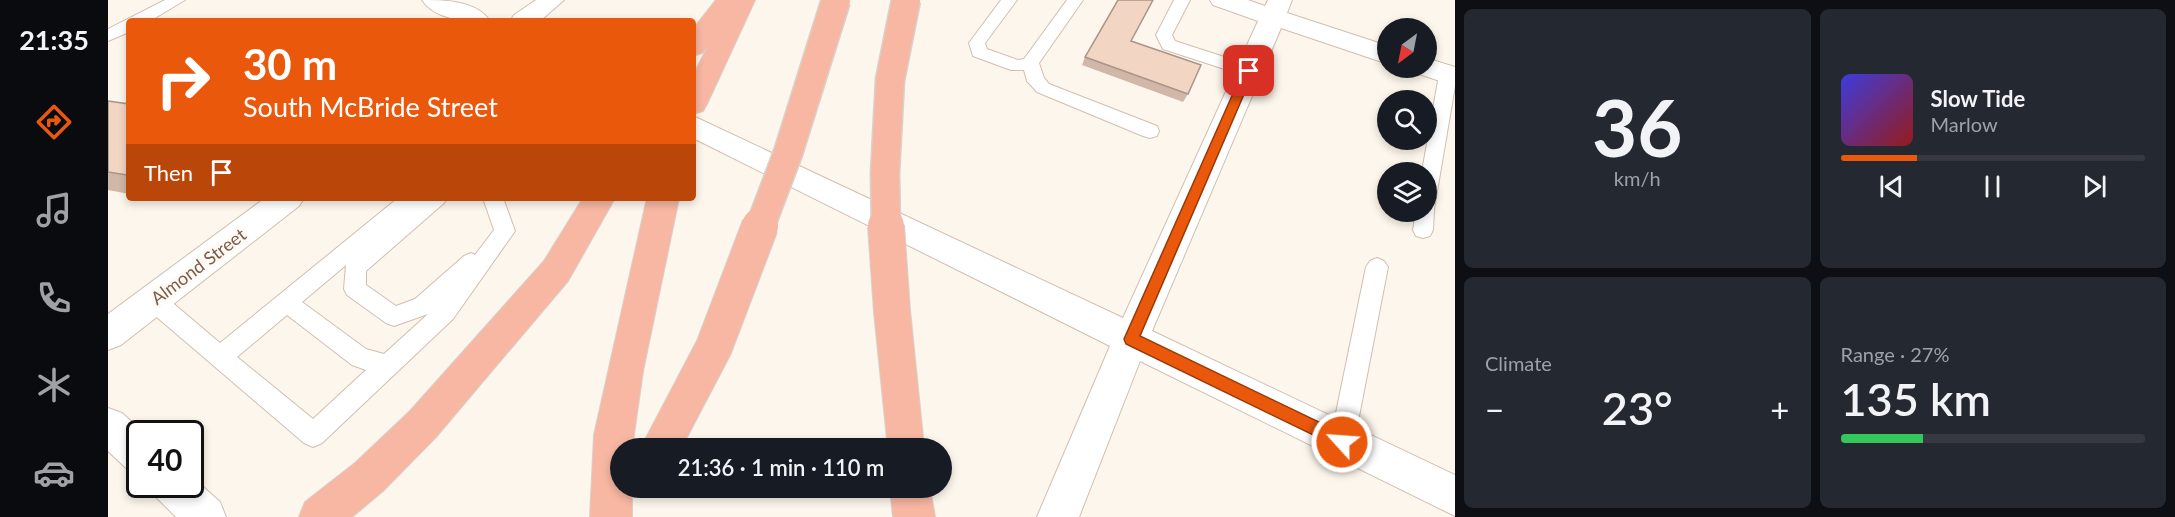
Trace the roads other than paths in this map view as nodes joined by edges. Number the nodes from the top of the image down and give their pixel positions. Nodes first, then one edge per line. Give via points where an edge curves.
1 (177, 0) edge
2 (434, 0) edge
3 (552, 0) edge
4 (730, 0) edge
5 (743, 0) edge
6 (836, 0) edge
7 (906, 0) edge
8 (1009, 0) edge
9 (1075, 0) edge
10 (1182, 0) edge
11 (1222, 0) edge
12 (1276, 8) edge
13 (143, 18) edge
14 (471, 18) edge
15 (527, 18) edge
16 (126, 27) edge
17 (108, 36) edge
18 (696, 43) edge
19 (1377, 50) edge
20 (1030, 63) junction
21 (1249, 71) junction
22 (1443, 73) edge
23 (696, 98) edge
24 (696, 127) edge
25 (1150, 131) dead end
26 (1432, 162) edge
27 (284, 201) edge
28 (408, 201) edge
29 (433, 201) edge
30 (494, 201) edge
31 (597, 201) edge
32 (662, 201) edge
33 (504, 231) junction
34 (1377, 267) dead end
35 (153, 300) junction
36 (286, 302) junction
37 (108, 334) edge
38 (1131, 339) junction
39 (220, 357) junction
40 (388, 365) junction
41 (108, 426) edge
42 (666, 438) edge
43 (905, 438) edge
44 (126, 442) edge
45 (1342, 442) junction
46 (1455, 496) edge
47 (185, 498) edge
48 (630, 498) edge
49 (912, 498) edge
50 (205, 517) edge
51 (321, 517) edge
52 (611, 517) edge
53 (617, 517) edge
54 (915, 517) edge
55 (1058, 517) edge

1 - 13 lane
2 - 14 street
3 - 15 street
4 - 18 highway
5 - 23 highway
6 - 42 highway, bridge via 788,153 714,347
7 - 43 highway, bridge via 890,79 885,216 887,275
8 - 20 lane via 977,43 979,52 1017,66
9 - 20 lane
10 - 21 lane via 1164,34 1169,45
11 - 12 street
12 - 19 street
12 - 21 street
16 - 17 lane
20 - 25 lane via 1043,88
21 - 38 street
22 - 26 lane
24 - 38 street
27 - 35 street, Almond Street
28 - 36 lane
29 - 33 lane via 355,268 355,289 394,316 423,306
30 - 33 lane
31 - 51 highway via 556,270 423,424
32 - 52 highway via 614,435
33 - 40 lane via 446,312
34 - 45 lane
35 - 37 street, Almond Street
35 - 39 lane
36 - 39 lane
36 - 40 lane via 360,358
38 - 45 street
38 - 55 street
39 - 40 lane via 313,435
41 - 44 street
45 - 46 street
47 - 50 street
48 - 53 highway
49 - 54 highway

